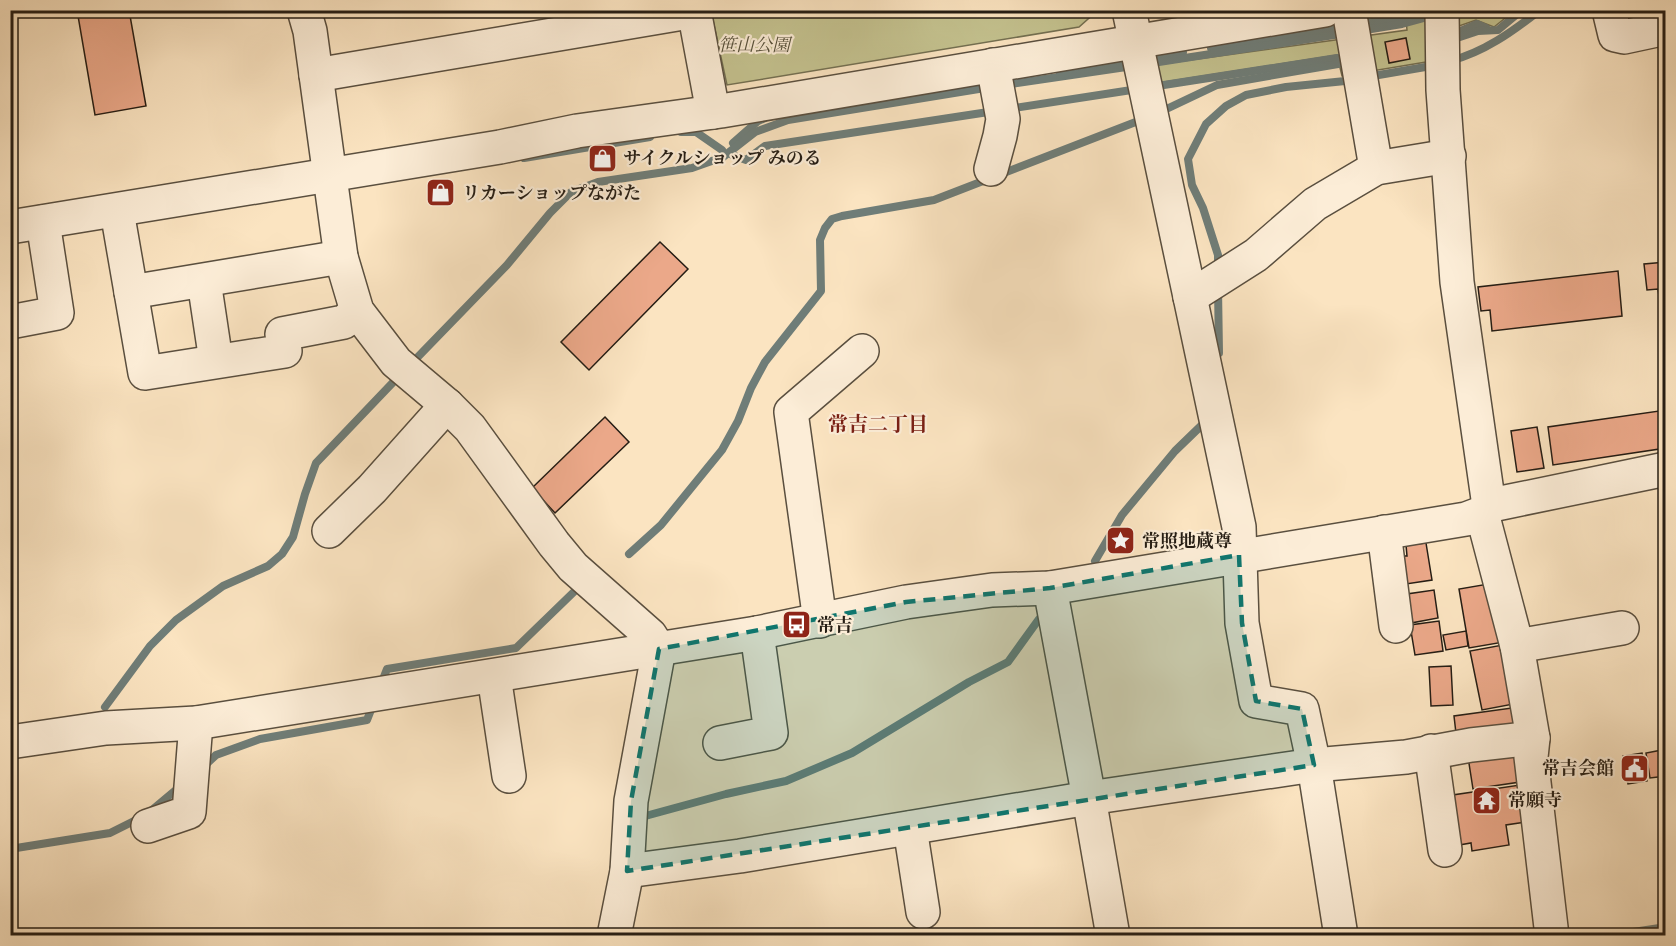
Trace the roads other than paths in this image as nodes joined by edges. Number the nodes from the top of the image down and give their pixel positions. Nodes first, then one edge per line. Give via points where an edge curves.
1 (304, 10) edge
2 (1129, 10) edge
3 (695, 11) edge
4 (1443, 12) edge
5 (1345, 19) edge
6 (1665, 28) edge
7 (1613, 31) edge
8 (315, 75) junction
9 (1143, 83) junction
10 (998, 91) junction
11 (713, 112) junction
12 (1449, 156) junction
13 (1376, 168) junction
14 (991, 169) dead end
15 (329, 175) junction
16 (117, 211) junction
17 (43, 222) junction
18 (10, 227) edge
19 (341, 257) junction
20 (204, 280) junction
21 (1211, 284) junction
22 (131, 292) junction
23 (357, 310) junction
24 (10, 322) edge
25 (862, 351) dead end
26 (216, 361) junction
27 (447, 405) junction
28 (1665, 469) edge
29 (1486, 509) junction
30 (329, 531) dead end
31 (1384, 532) junction
32 (1239, 555) junction
33 (1050, 588) junction
34 (820, 621) junction
35 (1396, 626) dead end
36 (1622, 628) dead end
37 (757, 633) junction
38 (1517, 646) junction
39 (659, 649) junction
40 (494, 676) junction
41 (196, 723) junction
42 (1533, 738) junction
43 (10, 742) edge
44 (720, 743) dead end
45 (1431, 752) junction
46 (1314, 765) junction
47 (509, 776) dead end
48 (1089, 798) junction
49 (148, 826) dead end
50 (910, 828) junction
51 (1445, 850) dead end
52 (627, 870) junction
53 (923, 912) dead end
54 (614, 936) edge
55 (1113, 936) edge
56 (1341, 936) edge
57 (1552, 936) edge

1 - 8 street
2 - 9 street
3 - 8 street
3 - 11 street
4 - 12 street
5 - 9 street
5 - 13 street via 1361,80
6 - 7 street via 1624,37
8 - 15 street
9 - 10 street
9 - 21 street
10 - 11 street
10 - 14 street via 1000,136
11 - 15 street via 577,131
12 - 13 street
12 - 29 street via 1457,282
13 - 21 street via 1315,204 1256,255
15 - 16 street
15 - 19 street
16 - 17 street
16 - 22 street
17 - 18 street
17 - 24 street via 57,313
19 - 20 street
19 - 23 street
20 - 22 street
20 - 26 street
21 - 32 street
22 - 26 street via 146,373
23 - 26 street via 344,322 282,334 285,351
23 - 27 street via 396,362
25 - 34 street via 791,412
27 - 30 street
27 - 39 street via 470,428 573,567 650,635
28 - 29 street
29 - 31 street via 1466,519
29 - 38 street
31 - 32 street
31 - 35 street
32 - 33 street
32 - 46 street via 1242,623 1256,701 1302,709
33 - 34 street via 992,590 906,602
33 - 48 street
34 - 37 street
36 - 38 street
37 - 39 street
37 - 44 street via 771,732
38 - 42 street
39 - 40 street
39 - 52 street via 631,801
40 - 41 street
40 - 47 street
41 - 43 street via 106,728
41 - 49 street via 189,812
42 - 45 street
42 - 57 street via 1531,757
45 - 46 street
45 - 51 street
46 - 48 street
46 - 56 street
48 - 50 street
48 - 55 street
50 - 52 street
50 - 53 street
52 - 54 street

